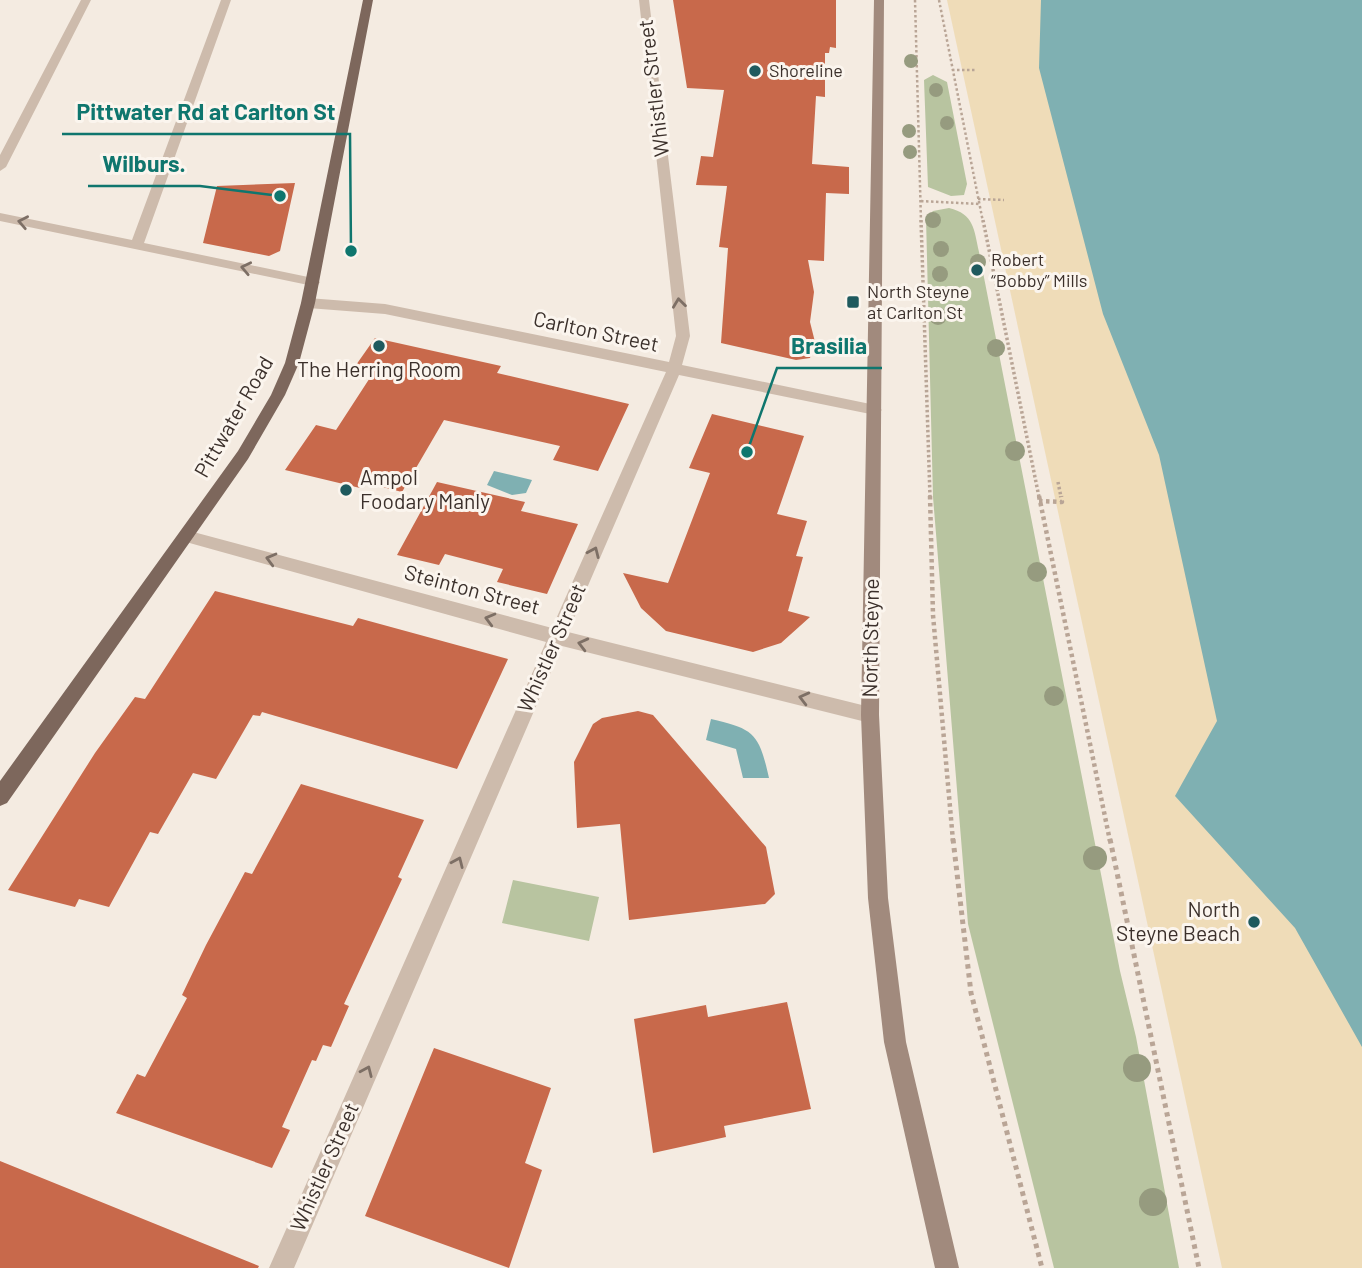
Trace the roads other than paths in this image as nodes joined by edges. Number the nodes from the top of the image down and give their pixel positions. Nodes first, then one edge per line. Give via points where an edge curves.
1 (86, 0) edge
2 (226, 0) edge
3 (368, 0) edge
4 (644, 0) edge
5 (878, 0) edge
6 (0, 167) edge
7 (0, 217) edge
8 (137, 244) junction
9 (313, 282) junction
10 (308, 303) junction
11 (674, 370) junction
12 (875, 410) junction
13 (186, 536) junction
14 (556, 637) junction
15 (870, 715) junction
16 (0, 797) edge
17 (281, 1268) edge
18 (947, 1268) edge

1 - 6 street
2 - 8 street
3 - 9 main road, Pittwater Road
11 -> 4 street, Whistler Street via 683,336
5 - 12 main road, North Steyne
8 -> 7 street
9 -> 8 street
9 - 10 main road, Pittwater Road
10 - 11 street, Carlton Street via 385,309
10 - 13 main road, Pittwater Road via 278,395
11 - 12 street, Carlton Street
14 -> 11 street, Whistler Street
12 - 15 main road, North Steyne
14 -> 13 street, Steinton Street
13 - 16 main road, Pittwater Road
15 -> 14 street, Steinton Street
17 -> 14 street, Whistler Street
15 - 18 main road, North Steyne via 878,898 895,1042

